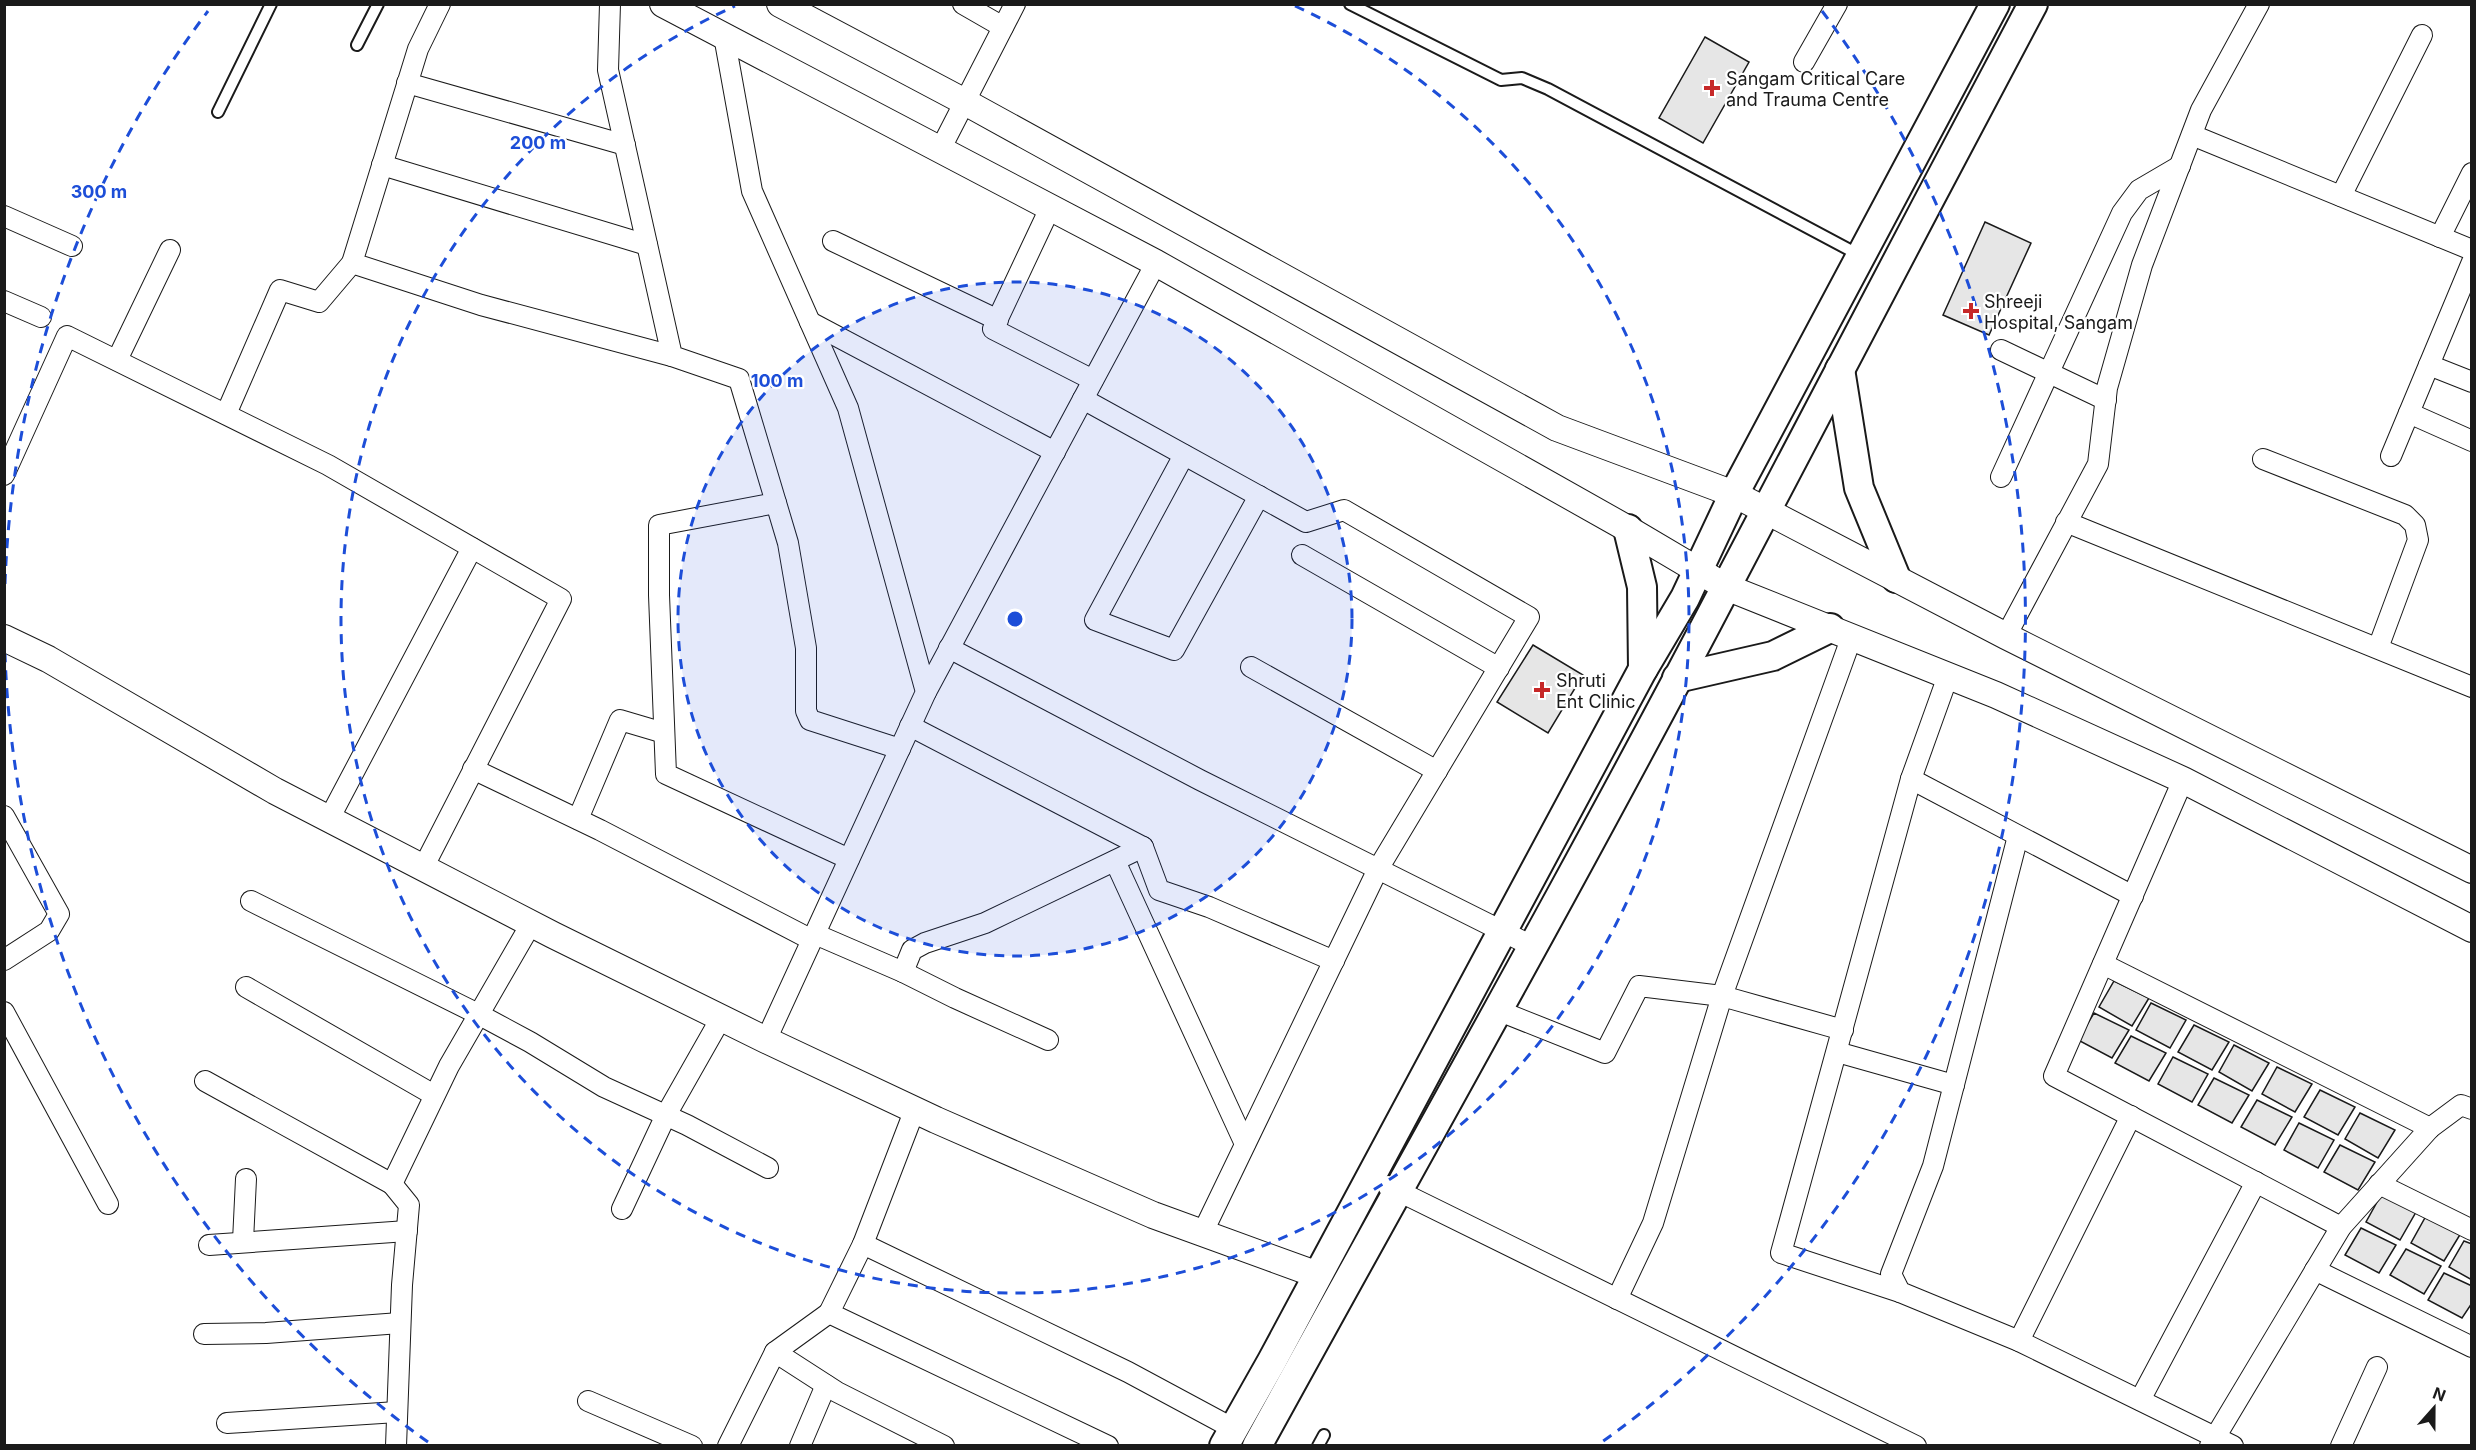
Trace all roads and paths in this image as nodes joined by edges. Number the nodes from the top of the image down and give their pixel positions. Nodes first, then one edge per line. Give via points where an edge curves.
1 (271, 4) edge
2 (378, 4) edge
3 (440, 4) edge
4 (610, 4) edge
5 (663, 4) edge
6 (780, 4) edge
7 (963, 4) edge
8 (1015, 4) edge
9 (1350, 4) edge
10 (1837, 4) edge
11 (1995, 4) edge
12 (2033, 4) edge
13 (2259, 4) edge
14 (1003, 27) junction
15 (2422, 35) dead end
16 (724, 36) junction
17 (357, 45) dead end
18 (1804, 62) dead end
19 (407, 83) junction
20 (965, 102) junction
21 (218, 112) dead end
22 (2192, 135) junction
23 (625, 145) junction
24 (940, 150) junction
25 (382, 165) junction
26 (2180, 166) junction
27 (2472, 173) edge
28 (2341, 196) junction
29 (1050, 208) junction
30 (4, 216) edge
31 (2440, 237) junction
32 (833, 241) dead end
33 (647, 245) junction
34 (72, 246) dead end
35 (170, 250) dead end
36 (2472, 250) edge
37 (1861, 256) junction
38 (2472, 262) edge
39 (352, 263) junction
40 (1156, 263) junction
41 (4, 301) edge
42 (41, 317) dead end
43 (998, 320) junction
44 (810, 322) junction
45 (2001, 350) dead end
46 (672, 356) junction
47 (117, 360) junction
48 (2428, 365) junction
49 (1840, 369) junction
50 (2049, 373) junction
51 (1093, 380) junction
52 (2472, 382) edge
53 (1083, 399) junction
54 (2106, 400) junction
55 (2409, 413) junction
56 (226, 414) junction
57 (2472, 441) edge
58 (1055, 452) junction
59 (1184, 455) junction
60 (2391, 456) dead end
61 (2263, 459) dead end
62 (4, 475) edge
63 (2001, 477) dead end
64 (1734, 494) junction
65 (1259, 496) junction
66 (776, 503) junction
67 (1765, 510) junction
68 (2066, 522) junction
69 (1628, 529) junction
70 (472, 548) junction
71 (1302, 555) dead end
72 (1697, 571) junction
73 (1896, 578) junction
74 (1726, 587) junction
75 (1841, 632) junction
76 (2006, 636) junction
77 (4, 638) edge
78 (950, 648) junction
79 (2378, 648) junction
80 (1251, 666) dead end
81 (1499, 668) junction
82 (1643, 669) junction
83 (1948, 676) junction
84 (1677, 678) junction
85 (2472, 687) edge
86 (926, 692) junction
87 (910, 726) junction
88 (664, 733) junction
89 (900, 749) junction
90 (473, 769) junction
91 (1437, 771) junction
92 (1911, 779) junction
93 (2183, 780) junction
94 (4, 816) edge
95 (329, 819) junction
96 (578, 819) junction
97 (2018, 836) junction
98 (1143, 847) junction
99 (849, 859) junction
100 (1115, 861) junction
101 (423, 868) junction
102 (1378, 869) junction
103 (2472, 870) edge
104 (2133, 896) junction
105 (251, 902) dead end
106 (531, 924) junction
107 (2472, 929) edge
108 (1502, 932) junction
109 (814, 937) junction
110 (1532, 946) junction
111 (4, 960) edge
112 (1334, 961) junction
113 (2103, 964) junction
114 (903, 972) junction
115 (246, 987) dead end
116 (1722, 996) junction
117 (1497, 1010) junction
118 (4, 1012) edge
119 (478, 1014) junction
120 (721, 1018) junction
121 (1843, 1030) junction
122 (766, 1040) junction
123 (1048, 1040) dead end
124 (1837, 1052) junction
125 (205, 1081) dead end
126 (1954, 1085) junction
127 (434, 1095) junction
128 (915, 1109) junction
129 (2472, 1109) edge
130 (666, 1115) junction
131 (2131, 1116) junction
132 (2430, 1128) junction
133 (1245, 1144) junction
134 (768, 1168) dead end
135 (1371, 1176) junction
136 (246, 1179) dead end
137 (2256, 1182) junction
138 (392, 1184) junction
139 (2379, 1184) junction
140 (1398, 1192) junction
141 (108, 1204) dead end
142 (622, 1209) dead end
143 (2341, 1227) junction
144 (2472, 1230) edge
145 (407, 1231) junction
146 (1202, 1234) junction
147 (243, 1241) junction
148 (863, 1244) junction
149 (208, 1245) dead end
150 (2315, 1270) junction
151 (1318, 1275) junction
152 (1900, 1292) junction
153 (1617, 1299) junction
154 (829, 1313) junction
155 (400, 1323) junction
156 (204, 1334) dead end
157 (2019, 1341) junction
158 (2472, 1347) edge
159 (775, 1352) junction
160 (2376, 1367) dead end
161 (826, 1385) junction
162 (2140, 1400) junction
163 (588, 1401) dead end
164 (397, 1412) junction
165 (227, 1423) dead end
166 (1324, 1435) dead end
167 (1229, 1437) edge
168 (652, 1438) edge
169 (2212, 1441) edge
170 (396, 1446) edge
171 (692, 1446) edge
172 (728, 1446) edge
173 (801, 1446) edge
174 (944, 1446) edge
175 (1108, 1446) edge
176 (1257, 1446) edge
177 (1318, 1446) edge
178 (1916, 1446) edge
179 (2233, 1446) edge
180 (2341, 1446) edge

1 - 21 lane
2 - 17 lane
3 - 19 street
4 - 23 street via 608,70
5 - 16 street
6 - 20 street
7 - 14 street
8 - 14 street
9 - 37 lane via 1501,80 1522,78 1548,89
10 - 18 street
11 - 37 main road
12 - 49 main road
13 - 22 street via 2201,110
14 - 20 street
15 - 28 street
16 - 24 street
16 - 44 street via 752,191
19 - 23 street
19 - 25 street
20 - 24 street
20 - 64 street via 1557,428
22 - 26 street
22 - 28 street
23 - 33 street
24 - 29 street
25 - 33 street
25 - 39 street
26 - 50 street via 2139,190 2129,201
26 - 54 street via 2142,265
27 - 31 street
28 - 31 street
29 - 40 street
29 - 43 street
30 - 34 street
31 - 36 street
32 - 43 street
33 - 46 street
35 - 47 street
37 - 64 main road
38 - 48 street
39 - 46 street via 481,305
39 - 56 street via 319,302 280,290
40 - 51 street
40 - 69 street
41 - 42 street
43 - 51 street via 993,329
44 - 58 street
44 - 86 street via 848,408
45 - 50 street
46 - 66 street via 739,379
47 - 56 street
47 - 62 street via 67,336
48 - 52 street
48 - 55 street
49 - 67 main road
49 - 73 main road via 1859,488
50 - 54 street
50 - 63 street
51 - 53 street
53 - 58 street
53 - 59 street
54 - 68 street via 2098,464
55 - 57 street
55 - 60 street
56 - 70 street via 328,465
58 - 78 street
59 - 65 street
59 - 65 street via 1095,620 1174,650
61 - 79 street via 2405,515 2415,525 2418,540
64 - 67 street
64 - 72 main road
65 - 81 street via 1306,522 1344,510 1529,617
66 - 88 street via 659,525
66 - 89 street via 788,543 806,648 806,711 810,720
67 - 73 street
67 - 74 main road
68 - 76 street
68 - 79 street
69 - 72 street
69 - 82 main road via 1642,587
70 - 90 street via 561,599
70 - 95 street
71 - 81 street
72 - 74 street
72 - 82 main road
73 - 76 street
74 - 75 street
74 - 84 main road
75 - 83 street
75 - 84 main road via 1773,656
75 - 116 street
76 - 103 street
77 - 95 street via 48,659
78 - 86 street
78 - 102 street
79 - 85 street
80 - 91 street
81 - 91 street
82 - 108 main road
83 - 92 street
83 - 93 street
84 - 110 main road
86 - 87 street
87 - 89 street
87 - 98 street
88 - 96 street via 620,720
88 - 99 street via 666,774
89 - 99 street
90 - 96 street
90 - 101 street
91 - 102 street
92 - 97 street
92 - 121 street
93 - 104 street
93 - 107 street
94 - 111 street via 59,914 49,931
95 - 101 street
96 - 109 street
97 - 104 street
97 - 126 street
98 - 100 street
98 - 112 street via 1159,890 1209,907
99 - 109 street
100 - 114 street via 985,923 924,943 912,950
100 - 133 street
101 - 106 street
102 - 108 street
102 - 112 street
104 - 113 street
105 - 119 street
106 - 119 street
106 - 120 street
108 - 110 street
108 - 135 main road
109 - 114 street
109 - 122 street
110 - 117 main road
112 - 133 street
113 - 131 street via 2054,1076
113 - 132 street
114 - 123 street
115 - 127 street
116 - 117 street via 1639,986 1605,1053
116 - 121 street
116 - 153 street via 1653,1223
117 - 140 main road
118 - 141 street
119 - 127 street
119 - 130 street via 604,1087
120 - 122 street
120 - 130 street
121 - 124 street
122 - 128 street
124 - 126 street
124 - 152 street via 1781,1253
125 - 138 street
126 - 152 street via 1933,1166 1891,1274
127 - 138 street
128 - 146 street
128 - 148 street
129 - 132 street via 2461,1105
130 - 134 street
130 - 142 street
131 - 137 street
131 - 157 street
132 - 139 street
133 - 146 street
135 - 140 street
135 - 151 main road
136 - 147 street
137 - 143 street
137 - 162 street
138 - 145 street via 409,1205
139 - 143 street
139 - 144 street
140 - 153 street
140 - 176 main road
143 - 150 street
145 - 147 street
145 - 155 street
146 - 151 street
147 - 149 street
148 - 154 street
148 - 167 street via 1128,1372
150 - 158 street
150 - 169 street
151 - 167 main road
152 - 157 street
153 - 178 street
154 - 159 street
154 - 175 street
155 - 156 street
155 - 164 street
157 - 162 street
159 - 161 street
159 - 172 street
160 - 180 street
161 - 173 street
161 - 174 street
162 - 169 street
163 - 168 street
164 - 165 street
164 - 170 street
166 - 177 lane
168 - 171 street
169 - 179 street

